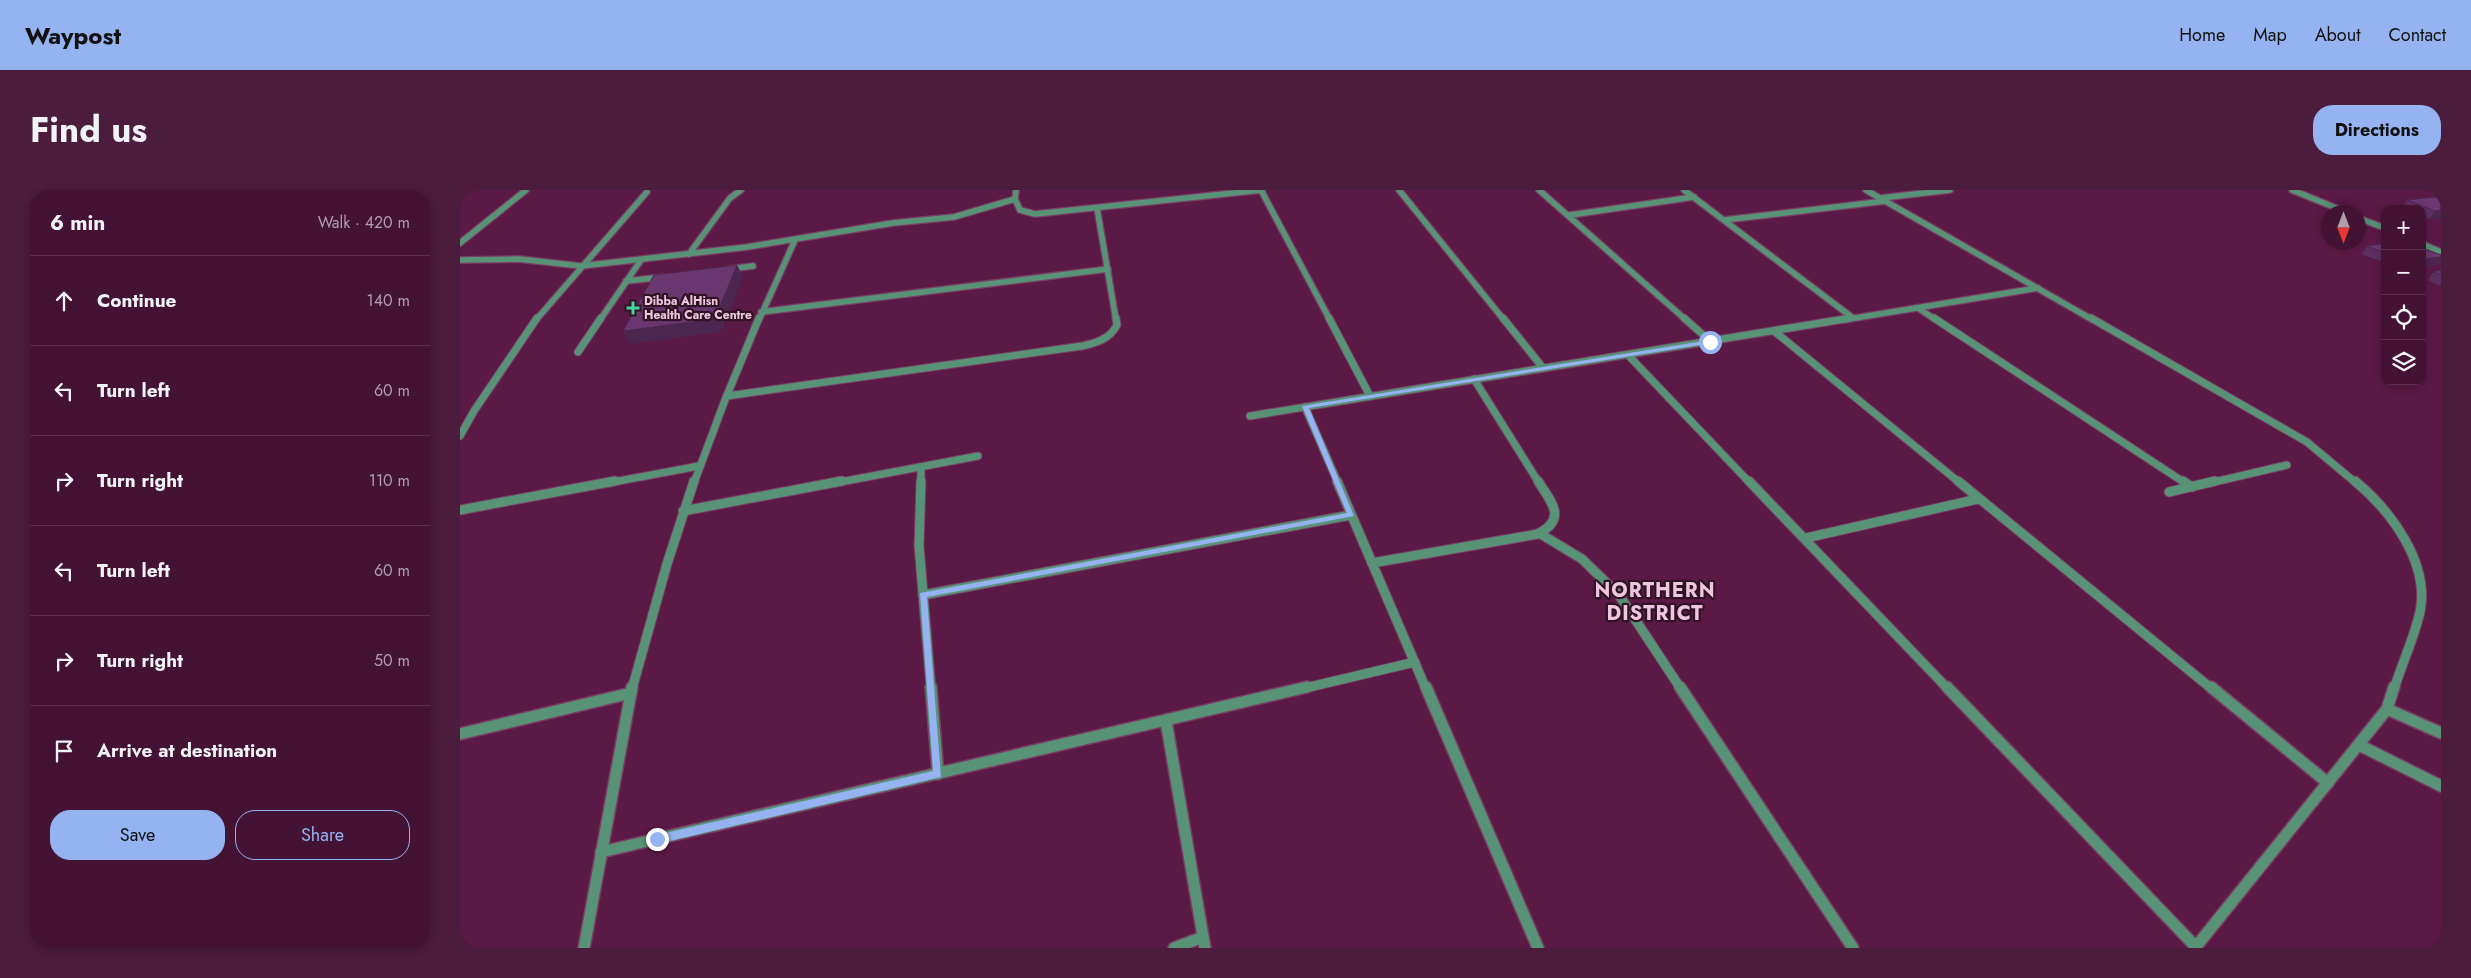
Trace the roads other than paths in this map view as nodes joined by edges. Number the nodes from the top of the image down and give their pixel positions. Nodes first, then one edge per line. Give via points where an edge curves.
1 (526, 190) edge
2 (741, 190) edge
3 (1016, 190) edge
4 (1261, 190) edge
5 (1399, 190) edge
6 (1540, 190) edge
7 (1684, 190) edge
8 (1866, 190) edge
9 (1950, 190) edge
10 (2292, 190) edge
11 (649, 191) edge
12 (1694, 197) junction
13 (1015, 199) junction
14 (1883, 200) junction
15 (2329, 205) edge
16 (1097, 208) junction
17 (1570, 215) junction
18 (1724, 220) junction
19 (2366, 221) edge
20 (2381, 227) edge
21 (795, 240) junction
22 (460, 243) edge
23 (2426, 246) edge
24 (2441, 252) edge
25 (689, 254) junction
26 (460, 260) edge
27 (641, 260) junction
28 (581, 266) junction
29 (753, 266) dead end
30 (724, 269) edge
31 (1108, 269) junction
32 (675, 275) edge
33 (626, 281) junction
34 (2038, 288) junction
35 (1918, 308) junction
36 (761, 312) junction
37 (1853, 318) junction
38 (1774, 331) junction
39 (1710, 342) junction
40 (578, 352) dead end
41 (1628, 354) junction
42 (1543, 368) junction
43 (1474, 380) junction
44 (727, 396) junction
45 (1370, 396) junction
46 (1305, 407) junction
47 (1250, 416) dead end
48 (460, 436) edge
49 (978, 456) dead end
50 (2288, 465) dead end
51 (699, 466) junction
52 (922, 467) junction
53 (2192, 487) junction
54 (2168, 492) dead end
55 (1978, 499) junction
56 (460, 510) edge
57 (683, 511) junction
58 (1351, 515) junction
59 (1539, 533) junction
60 (1806, 538) junction
61 (1372, 563) junction
62 (923, 595) junction
63 (1415, 662) junction
64 (631, 693) junction
65 (2387, 709) junction
66 (1166, 721) junction
67 (2441, 732) edge
68 (460, 734) edge
69 (2359, 745) junction
70 (938, 774) junction
71 (2328, 783) junction
72 (2441, 786) edge
73 (601, 852) junction
74 (1204, 942) edge
75 (584, 948) edge
76 (1174, 948) edge
77 (1538, 948) edge
78 (1853, 948) edge
79 (2196, 948) edge

1 - 22 street
2 - 25 street via 730,198
3 - 13 street
4 - 16 street
4 - 45 street
5 - 42 street
6 - 17 street
7 - 12 street
8 - 14 street
9 - 14 street
10 - 15 street
11 - 28 street
12 - 17 street
12 - 18 street
13 - 16 street via 1020,210 1035,214
13 - 21 street via 954,217 892,223
14 - 18 street
14 - 34 street
16 - 31 street
17 - 39 street
18 - 37 street
19 - 20 street
21 - 25 street
21 - 36 street
23 - 24 street
25 - 27 street
26 - 28 street via 519,259
27 - 28 street
27 - 33 street
28 - 48 street via 544,308
29 - 30 street
31 - 36 street
31 - 44 street via 1117,325 1109,336 1095,343
32 - 33 street
33 - 40 street
34 - 35 street
34 - 65 street via 2307,442 2358,484 2396,524 2419,568 2420,611
35 - 37 street
35 - 53 street
36 - 44 street
37 - 38 street
38 - 39 street
38 - 55 street
39 - 41 street
41 - 42 street
41 - 60 street
42 - 43 street
43 - 45 street
43 - 59 street via 1555,508 1555,519
44 - 51 street
45 - 46 street
46 - 47 street
46 - 58 street
49 - 52 street
50 - 53 street
51 - 56 street
51 - 57 street
52 - 57 street
52 - 62 street via 920,546
53 - 54 street
55 - 60 street
55 - 71 street
57 - 64 street
58 - 61 street
58 - 62 street
59 - 61 street
59 - 78 street via 1582,559 1619,595
60 - 79 street
61 - 63 street
62 - 70 street
63 - 66 street
63 - 77 street
64 - 68 street
64 - 73 street
65 - 67 street
65 - 69 street
66 - 70 street
66 - 74 street
69 - 71 street
69 - 72 street
70 - 73 street
71 - 79 street
73 - 75 street
74 - 76 street

